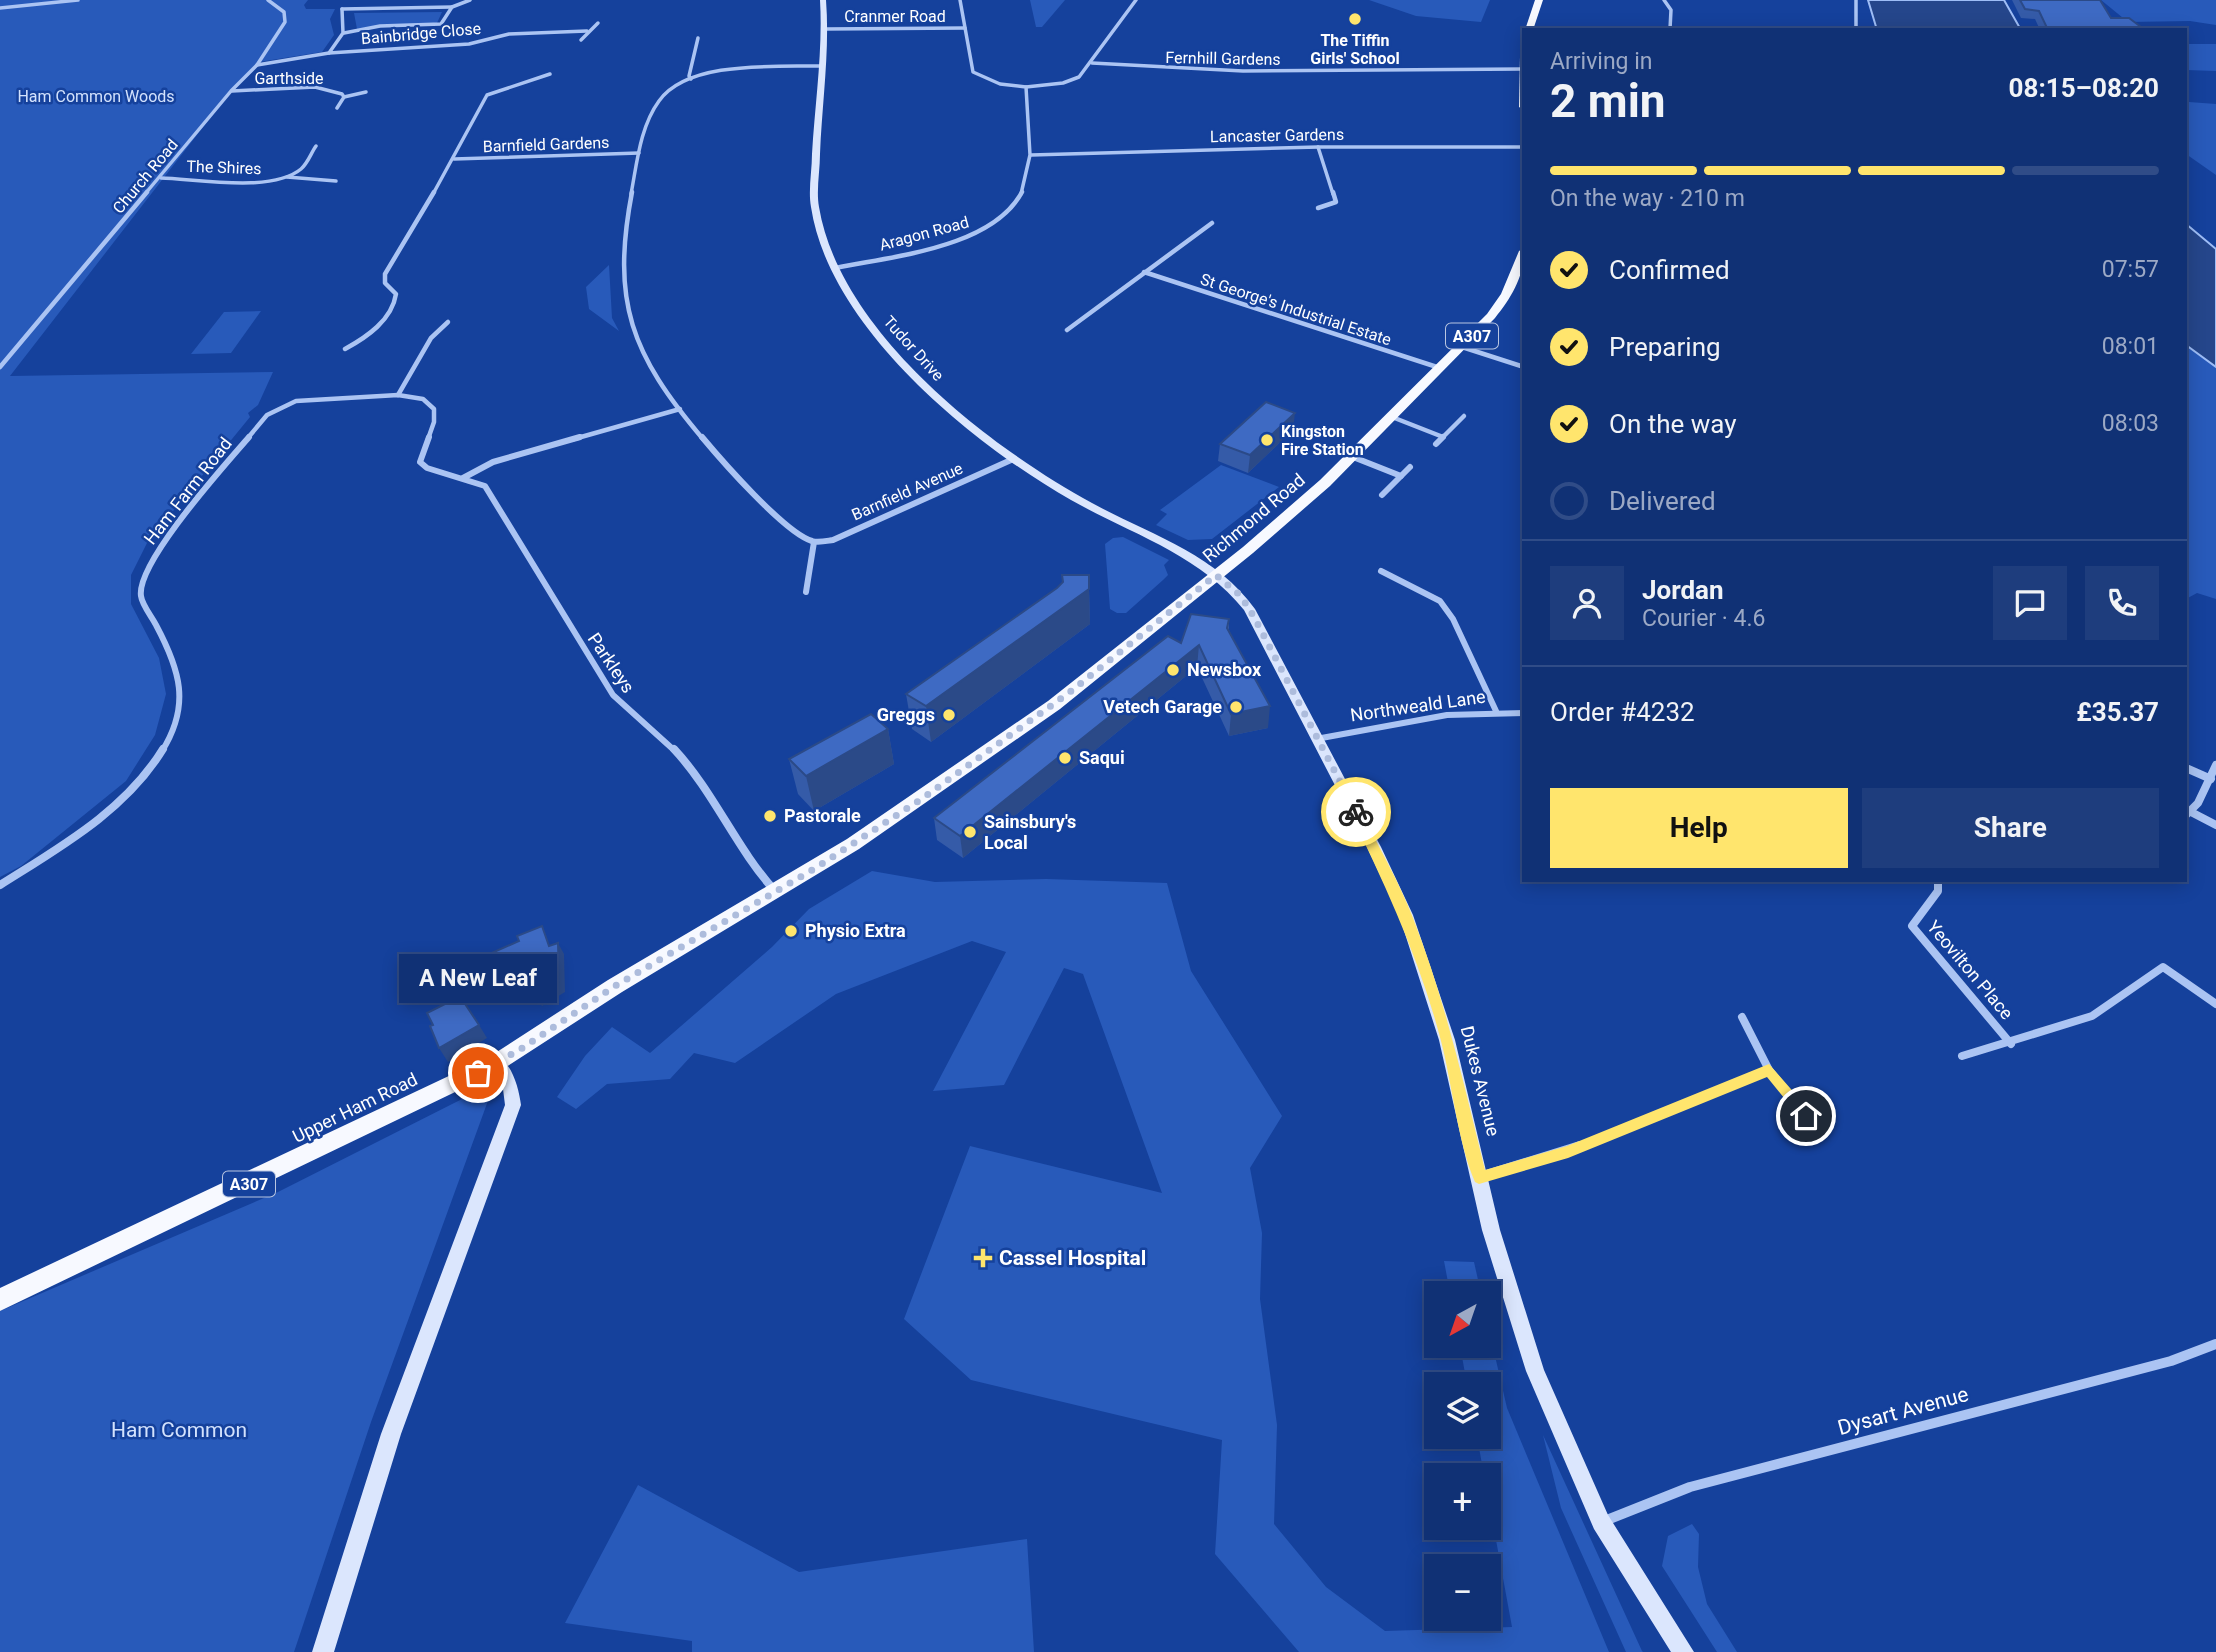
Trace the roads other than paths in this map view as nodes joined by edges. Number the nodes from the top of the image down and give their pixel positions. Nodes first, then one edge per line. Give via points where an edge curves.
1 (78, 0) edge
2 (268, 0) edge
3 (470, 0) edge
4 (823, 0) edge
5 (960, 0) edge
6 (1136, 0) edge
7 (1539, 0) edge
8 (1664, 0) edge
9 (1856, 0) edge
10 (342, 2) dead end
11 (453, 7) junction
12 (0, 8) edge
13 (342, 9) junction
14 (598, 23) dead end
15 (965, 28) junction
16 (1530, 28) edge
17 (1670, 28) edge
18 (1856, 28) edge
19 (825, 29) junction
20 (587, 31) junction
21 (344, 33) junction
22 (698, 38) dead end
23 (581, 40) dead end
24 (329, 53) junction
25 (1092, 63) junction
26 (257, 65) junction
27 (822, 66) junction
28 (1522, 69) edge
29 (550, 74) dead end
30 (691, 79) junction
31 (1026, 87) junction
32 (231, 91) junction
33 (366, 92) dead end
34 (344, 97) junction
35 (337, 108) dead end
36 (316, 146) dead end
37 (1318, 147) junction
38 (1522, 147) edge
39 (639, 153) junction
40 (1031, 155) junction
41 (454, 159) junction
42 (286, 177) junction
43 (161, 178) junction
44 (336, 181) dead end
45 (1318, 208) dead end
46 (1212, 223) dead end
47 (1521, 267) edge
48 (836, 268) junction
49 (1144, 272) junction
50 (448, 322) dead end
51 (1067, 330) dead end
52 (1462, 347) junction
53 (345, 349) dead end
54 (1522, 366) edge
55 (0, 367) edge
56 (1440, 368) junction
57 (398, 395) junction
58 (423, 399) joint
59 (680, 409) junction
60 (1464, 416) dead end
61 (1392, 417) junction
62 (1443, 437) junction
63 (1436, 444) dead end
64 (1353, 457) junction
65 (1011, 460) junction
66 (1410, 467) dead end
67 (1401, 476) junction
68 (463, 478) junction
69 (1382, 495) dead end
70 (814, 542) junction
71 (1381, 571) dead end
72 (1216, 575) junction
73 (806, 592) dead end
74 (1496, 711) junction
75 (1522, 713) edge
76 (1316, 739) junction
77 (2216, 765) edge
78 (2187, 768) edge
79 (962, 771) joint
80 (2211, 779) junction
81 (2188, 813) edge
82 (2216, 825) edge
83 (1938, 882) edge
84 (0, 885) edge
85 (775, 891) junction
86 (2216, 1004) edge
87 (1742, 1017) dead end
88 (2011, 1044) junction
89 (1962, 1056) dead end
90 (496, 1063) junction
91 (1769, 1070) junction
92 (1806, 1116) dead end
93 (1479, 1178) junction
94 (0, 1300) edge
95 (2216, 1344) edge
96 (1601, 1522) junction
97 (323, 1652) edge
98 (1683, 1652) edge

1 - 12 street
2 - 26 street, Church Road via 284,12 285,22
3 - 11 street
4 - 19 street, Tudor Drive
5 - 15 street
6 - 25 street
7 - 16 main road
8 - 17 street via 1671,10
9 - 18 street
10 - 13 street
11 - 13 street
11 - 21 street via 441,24 380,26
13 - 21 street via 347,25
14 - 20 street
15 - 19 street, Cranmer Road
15 - 31 street via 973,72 1000,84
19 - 27 street, Tudor Drive
20 - 23 street
20 - 24 street, Bainbridge Close via 509,34 469,44
21 - 24 street
22 - 30 street
24 - 26 street, Bainbridge Close
25 - 28 street, Fernhill Gardens via 1230,71
25 - 31 street via 1072,80
26 - 32 street, Church Road
27 - 30 street via 746,69
27 - 48 street, Tudor Drive via 814,206
29 - 41 street, Barnfield Gardens via 487,95
30 - 39 street via 659,98
31 - 40 street, Aragon Road
32 - 34 street, Garthside via 315,87
32 - 43 street, Church Road
33 - 34 street, Garthside
34 - 35 street, Garthside
36 - 42 street, The Shires via 301,168
37 - 38 street, Lancaster Gardens
37 - 40 street, Lancaster Gardens
37 - 45 street via 1336,202
39 - 41 street, Barnfield Gardens
39 - 59 street via 625,229 622,279 629,321
40 - 48 street, Aragon Road via 1021,195 1003,218 959,239
41 - 53 street, Barnfield Gardens via 385,274 384,283 396,294 396,301 384,318
42 - 43 street, The Shires via 244,183
42 - 44 street, The Shires
43 - 55 street, Church Road
46 - 49 street
47 - 52 main road, Richmond Road / A307 via 1507,295
48 - 65 street, Tudor Drive via 865,315 906,365
49 - 51 street
49 - 56 street, St George's Industrial Estate
50 - 57 street via 432,338
52 - 54 street
52 - 56 main road, Richmond Road / A307
56 - 61 main road, Richmond Road / A307
57 - 58 street, Ham Farm Road
57 - 84 street, Ham Farm Road via 296,401 260,421 147,567 141,596 172,655 182,692 173,734 139,783 62,848
58 - 68 street, Parkleys via 434,409 435,422 420,461 427,468
59 - 68 street via 492,462
59 - 70 street via 724,465 800,536
60 - 62 street
61 - 62 street
61 - 64 main road, Richmond Road / A307
62 - 63 street
64 - 67 street
64 - 72 main road, Richmond Road / A307
65 - 70 street, Barnfield Avenue via 833,540
65 - 72 street, Tudor Drive
66 - 67 street
67 - 69 street
68 - 85 street, Parkleys via 485,486 613,695 681,757 746,856
70 - 73 street
71 - 74 street via 1440,601
72 - 76 street, Dukes Avenue via 1250,609
72 - 79 main road, Richmond Road / A307 via 1087,680
74 - 75 street, Northweald Lane
74 - 76 street, Northweald Lane
76 - 93 street, Dukes Avenue via 1406,915 1447,1040
77 - 80 street
78 - 80 street
79 - 85 main road, Upper Ham Road / A307
80 - 81 street
81 - 82 street
83 - 88 street, Yeovilton Place via 1937,891 1912,926
85 - 90 main road, Upper Ham Road / A307
86 - 88 street, Yeovilton Place via 2163,967 2092,1017
87 - 91 street
88 - 89 street, Yeovilton Place
90 - 94 main road, Upper Ham Road / A307
90 - 97 street via 511,1088 513,1105 391,1434
91 - 92 street
91 - 93 street via 1568,1152
93 - 96 street, Dukes Avenue via 1535,1371
95 - 96 street, Dysart Avenue via 2171,1361 1690,1486
96 - 98 street, Dukes Avenue

